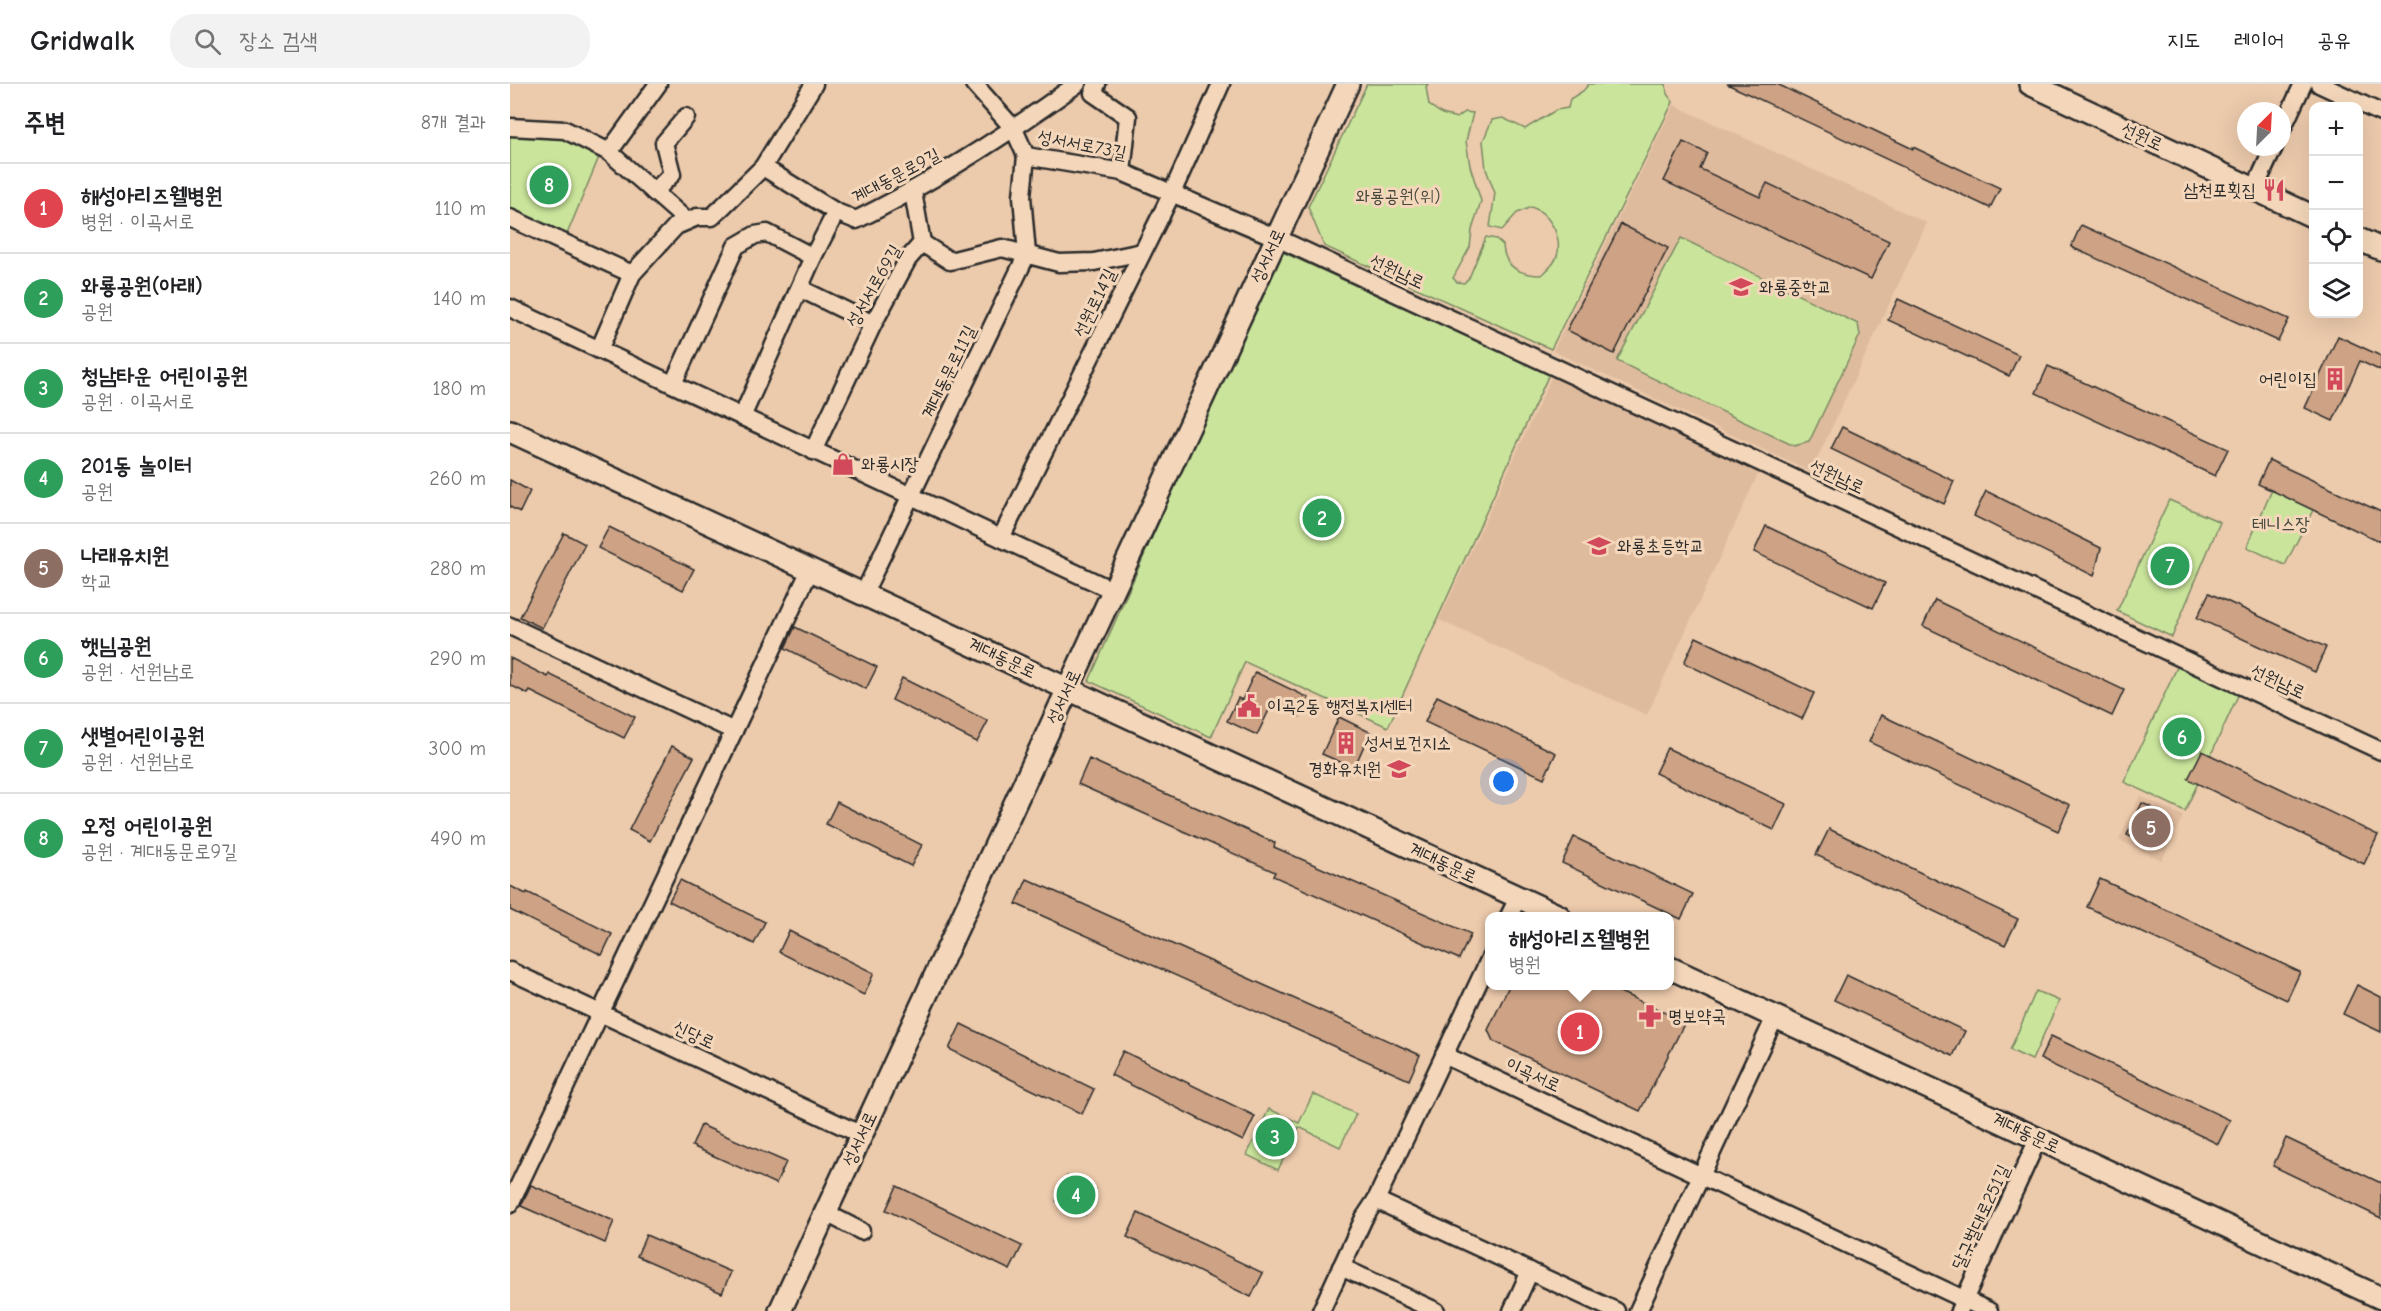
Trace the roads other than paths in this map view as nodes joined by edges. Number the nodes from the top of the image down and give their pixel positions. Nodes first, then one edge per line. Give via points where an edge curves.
1 (658, 84) edge
2 (814, 84) edge
3 (974, 84) edge
4 (1077, 84) edge
5 (1097, 84) edge
6 (1221, 84) edge
7 (1348, 84) edge
8 (2030, 84) edge
9 (2303, 84) edge
10 (2319, 84) edge
11 (2291, 110) edge
12 (2381, 113) edge
13 (686, 117) dead end
14 (510, 127) edge
15 (1014, 129) junction
16 (609, 152) junction
17 (1026, 156) junction
18 (2270, 156) edge
19 (763, 167) junction
20 (1122, 171) junction
21 (2254, 190) junction
22 (654, 192) junction
23 (913, 192) junction
24 (1172, 193) junction
25 (836, 212) junction
26 (2309, 216) edge
27 (510, 218) edge
28 (687, 222) junction
29 (1277, 238) junction
30 (2363, 241) edge
31 (922, 243) junction
32 (2381, 249) edge
33 (1142, 252) junction
34 (1027, 254) junction
35 (813, 257) junction
36 (632, 274) junction
37 (801, 289) junction
38 (510, 308) edge
39 (873, 324) junction
40 (599, 350) junction
41 (673, 384) junction
42 (742, 417) junction
43 (510, 431) edge
44 (813, 451) junction
45 (911, 496) junction
46 (1001, 538) junction
47 (810, 570) junction
48 (1114, 591) junction
49 (863, 595) junction
50 (510, 626) edge
51 (1068, 689) junction
52 (734, 731) junction
53 (2381, 751) edge
54 (1514, 907) edge
55 (1539, 912) edge
56 (1485, 969) edge
57 (1674, 970) edge
58 (510, 971) edge
59 (601, 1014) junction
60 (1775, 1017) junction
61 (1444, 1055) junction
62 (862, 1135) junction
63 (2038, 1139) junction
64 (1701, 1176) junction
65 (1376, 1200) junction
66 (510, 1204) edge
67 (826, 1213) junction
68 (861, 1231) dead end
69 (1341, 1267) junction
70 (1530, 1271) junction
71 (2381, 1298) edge
72 (1961, 1305) edge
73 (780, 1311) edge
74 (1321, 1311) edge
75 (1436, 1311) edge
76 (1512, 1311) edge
77 (1616, 1311) edge
78 (1638, 1311) edge
79 (1989, 1311) edge

1 - 16 street
2 - 19 street
3 - 15 street, 성서서로73길
4 - 15 street, 계대동문로9길
5 - 20 street via 1093,93 1128,117
6 - 24 street, 선원로14길
7 - 29 main road, 성서서로
8 - 21 main road, 선원로
9 - 11 street
10 - 12 street
13 - 22 street via 664,143 672,174
14 - 16 street via 565,130
15 - 17 street, 성서서로73길
15 - 23 street, 계대동문로9길
16 - 22 street
17 - 20 street, 성서서로73길
17 - 34 street via 1022,195
18 - 21 street
19 - 25 street, 계대동문로9길
19 - 28 street via 712,217
20 - 24 street, 성서서로73길
21 - 26 main road, 선원로
22 - 28 street
23 - 25 street, 계대동문로9길 via 856,220
23 - 31 street
24 - 29 street, 성서서로73길
24 - 33 street, 선원로14길
25 - 35 street
27 - 36 street
28 - 36 street via 676,226
29 - 48 main road, 성서서로
29 - 53 street, 선원남로
30 - 32 main road
31 - 34 street, 성서서로69길 via 950,261 1002,248
31 - 39 street, 성서서로69길 via 908,259
33 - 34 street, 성서서로69길 via 1094,262 1059,263
33 - 46 street, 선원로14길
34 - 45 street, 계대동문로11길
35 - 37 street
35 - 41 street via 766,233 735,246
36 - 40 street
37 - 39 street
37 - 42 street
38 - 40 street
39 - 44 street, 성서서로69길
40 - 41 street
41 - 42 street
42 - 44 street
43 - 47 main road, 계대동문로
44 - 45 street
45 - 46 street
45 - 49 street, 계대동문로11길
46 - 48 street
47 - 49 main road, 계대동문로
47 - 52 street
48 - 51 main road, 성서서로
49 - 51 main road, 계대동문로
50 - 52 street
51 - 54 main road, 계대동문로
51 - 62 main road, 성서서로
52 - 59 street
54 - 55 main road, 계대동문로
56 - 61 street
57 - 60 main road, 계대동문로
58 - 59 street, 신당로
59 - 62 street, 신당로
59 - 66 street
60 - 63 main road, 계대동문로
60 - 64 street
61 - 64 street, 이곡서로
61 - 65 street
62 - 67 main road, 성서서로
63 - 71 main road, 계대동문로
63 - 72 street, 달구벌대로251길
64 - 72 street, 이곡서로
64 - 78 street
65 - 69 street
65 - 70 street
67 - 68 street
67 - 73 main road, 성서서로
69 - 74 street
69 - 75 street
70 - 76 street
70 - 77 street
72 - 79 street, 이곡서로

